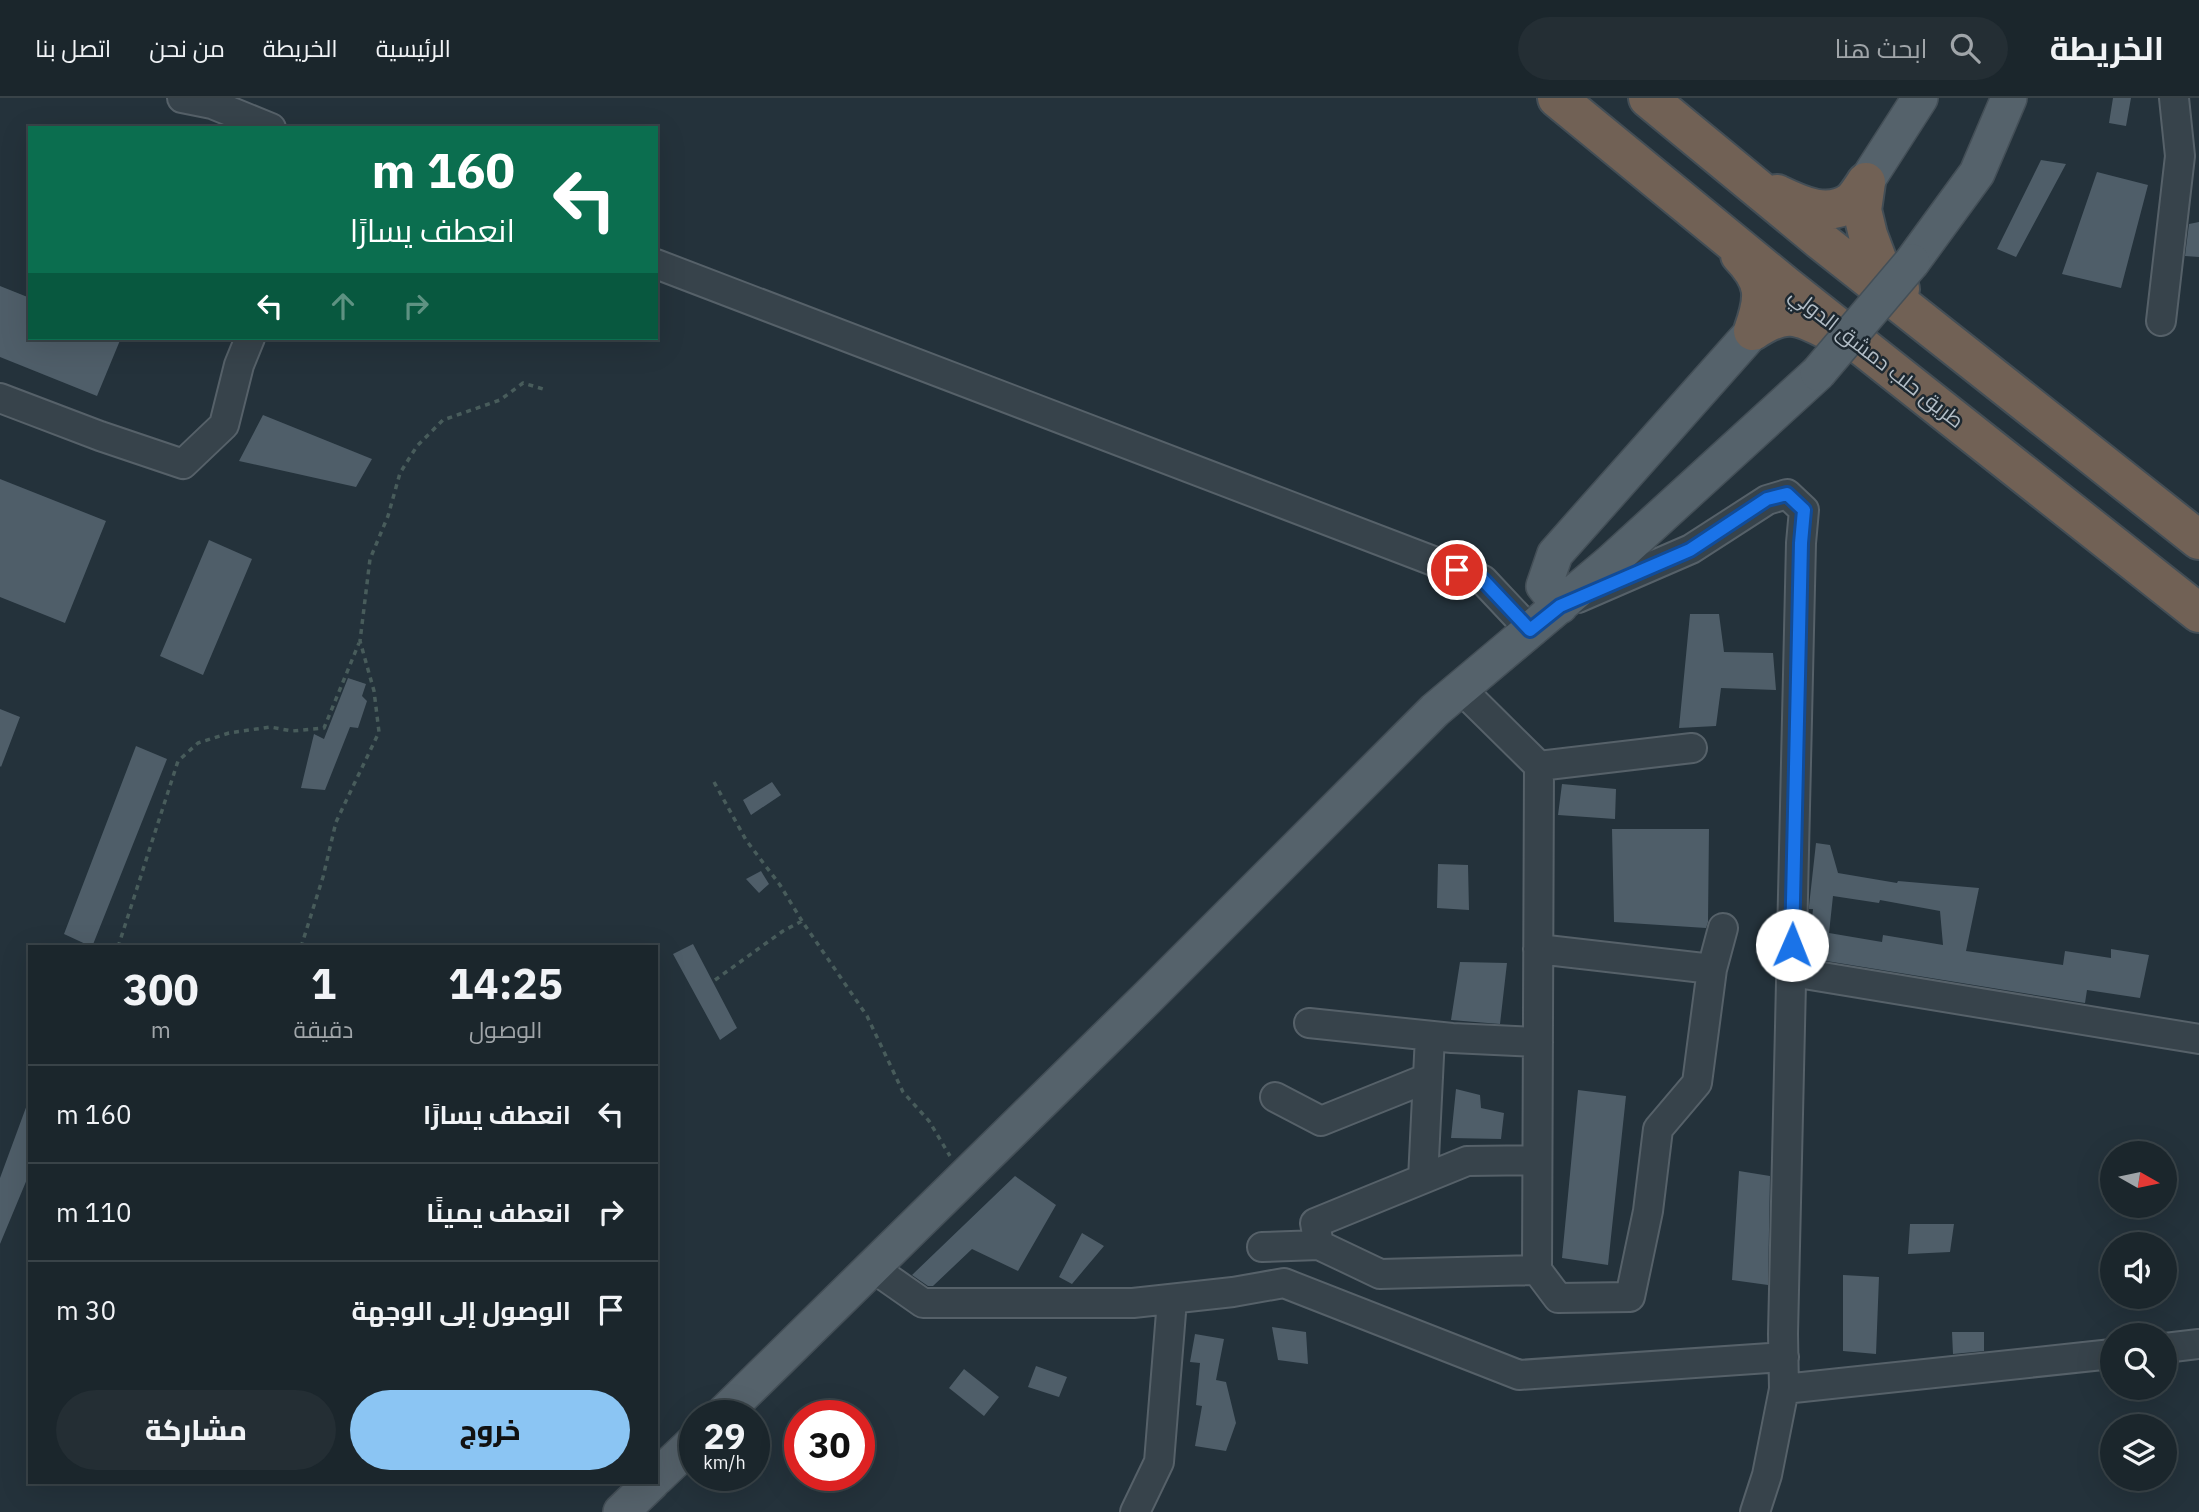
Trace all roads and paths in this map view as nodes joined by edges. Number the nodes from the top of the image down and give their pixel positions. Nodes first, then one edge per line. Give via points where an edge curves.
1 (182, 98) edge
2 (1557, 98) edge
3 (1648, 98) edge
4 (1920, 98) edge
5 (2010, 98) edge
6 (2174, 98) edge
7 (266, 126) edge
8 (2190, 155) edge
9 (1746, 179) junction
10 (1866, 183) junction
11 (1710, 223) junction
12 (658, 265) edge
13 (2161, 321) dead end
14 (1753, 331) junction
15 (1940, 335) junction
16 (249, 340) edge
17 (1872, 354) junction
18 (543, 389) dead end
19 (0, 398) edge
20 (2199, 540) edge
21 (1560, 606) junction
22 (2199, 613) edge
23 (1530, 630) junction
24 (360, 641) junction
25 (1461, 689) junction
26 (1692, 748) dead end
27 (1539, 766) junction
28 (714, 782) dead end
29 (802, 921) junction
30 (1723, 928) dead end
31 (119, 945) edge
32 (302, 945) edge
33 (1538, 949) junction
34 (1712, 969) junction
35 (1791, 972) junction
36 (715, 980) dead end
37 (1309, 1023) dead end
38 (1430, 1036) junction
39 (2199, 1038) edge
40 (1538, 1042) junction
41 (1428, 1079) junction
42 (1275, 1097) dead end
43 (1537, 1160) junction
44 (965, 1177) junction
45 (1423, 1179) junction
46 (1319, 1245) junction
47 (1262, 1247) dead end
48 (873, 1268) junction
49 (1537, 1270) junction
50 (1172, 1300) junction
51 (2199, 1344) edge
52 (2177, 1347) edge
53 (2100, 1355) edge
54 (1784, 1357) junction
55 (1784, 1389) junction
56 (738, 1400) edge
57 (679, 1456) edge
58 (658, 1476) edge
59 (650, 1484) edge
60 (621, 1512) edge
61 (1135, 1512) edge
62 (1755, 1512) edge

1 - 7 street via 212,104
2 - 11 highway, طريق حلب دمشق الدولي
3 - 9 highway
4 - 10 main road
5 - 21 main road, bridge via 1977,173 1912,262 1818,373
6 - 8 street
8 - 13 street
9 - 10 highway via 1819,210 1852,201
9 - 15 highway
10 - 15 highway via 1863,210 1880,267
11 - 14 highway via 1753,269 1763,291
11 - 17 highway, طريق حلب دمشق الدولي
12 - 23 street via 1483,580
14 - 17 highway via 1771,318 1808,320
14 - 21 main road via 1555,554 1544,586
15 - 20 highway
16 - 19 street via 224,425 183,464
17 - 22 highway, طريق حلب دمشق الدولي
18 - 24 path via 523,383 500,400 443,420 417,446 400,473 370,559
21 - 23 main road
21 - 35 street via 1690,550 1767,499 1787,494 1804,510
23 - 25 main road
24 - 31 path via 324,728 292,732 270,727 229,733 198,743 178,761
24 - 32 path via 379,732 336,822
25 - 27 street
25 - 44 main road
26 - 27 street
27 - 33 street
28 - 29 path via 746,840
29 - 36 path
29 - 44 path via 867,1016 903,1092 929,1121
30 - 34 street
33 - 34 street
33 - 40 street
34 - 49 street via 1698,1083 1658,1129 1648,1211 1630,1297 1558,1298
35 - 39 street
35 - 54 street
37 - 38 street
38 - 40 street
38 - 41 street
40 - 43 street
41 - 42 street via 1321,1121
41 - 45 street
43 - 45 street via 1467,1161
43 - 49 street
44 - 48 main road
45 - 46 street via 1315,1223
46 - 47 street
46 - 49 street via 1380,1274
48 - 50 street via 923,1303
48 - 56 main road
50 - 54 street via 1284,1283 1519,1375
50 - 61 street via 1159,1462
51 - 52 street
53 - 55 street
54 - 55 street
55 - 62 street
57 - 58 main road
59 - 60 main road

